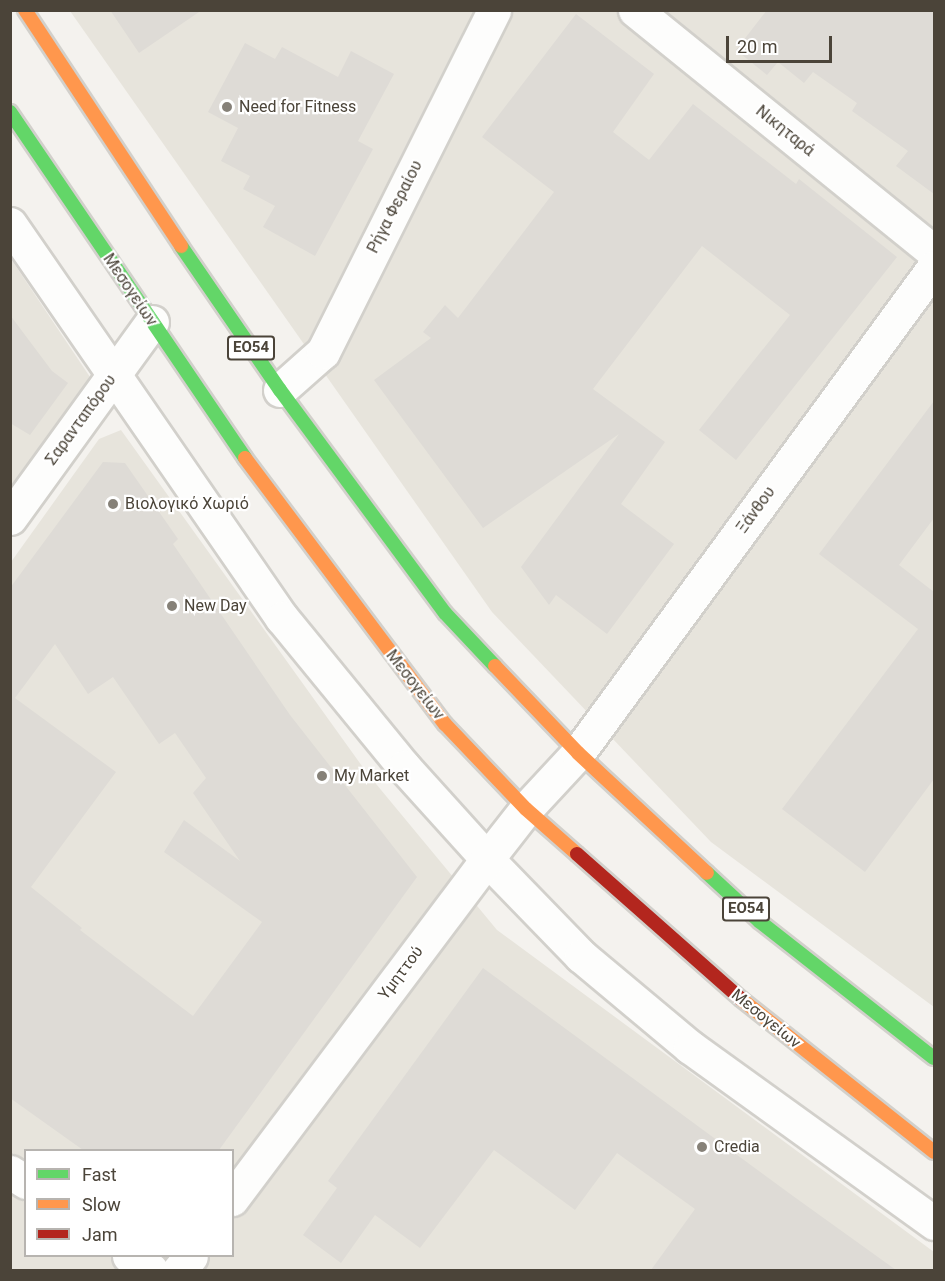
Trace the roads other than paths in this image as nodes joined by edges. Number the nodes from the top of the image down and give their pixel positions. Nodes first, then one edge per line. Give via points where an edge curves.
1 (25, 10) edge
2 (494, 10) edge
3 (635, 10) edge
4 (10, 112) edge
5 (10, 224) edge
6 (934, 252) edge
7 (934, 267) edge
8 (152, 322) junction
9 (113, 375) junction
10 (280, 390) junction
11 (10, 518) edge
12 (578, 753) junction
13 (526, 808) junction
14 (486, 859) junction
15 (934, 1058) edge
16 (934, 1152) edge
17 (10, 1172) edge
18 (24, 1181) edge
19 (234, 1196) edge
20 (934, 1222) edge
21 (131, 1257) edge
22 (189, 1257) edge
23 (151, 1270) edge
24 (179, 1270) edge

1 - 10 main road, ΕΟ54
2 - 10 street, Ρήγα Φεραίου via 323,352
3 - 6 street, Νικηταρά
4 - 8 main road, Μεσογείων
5 - 9 street
7 - 12 street, Ξάνθου
8 - 9 street, Σαρανταπόρου
8 - 13 main road, Μεσογείων via 268,492 410,679 445,724
9 - 11 street, Σαρανταπόρου
9 - 14 street via 282,618 404,767
10 - 12 main road, ΕΟ54 via 445,613
12 - 13 street, Υμηττού
12 - 15 main road, ΕΟ54 via 759,921
13 - 14 street, Υμηττού
13 - 16 main road, Μεσογείων via 735,995
14 - 19 street, Υμηττού
14 - 20 street via 581,956 690,1047
17 - 18 street
21 - 23 street
22 - 24 street

